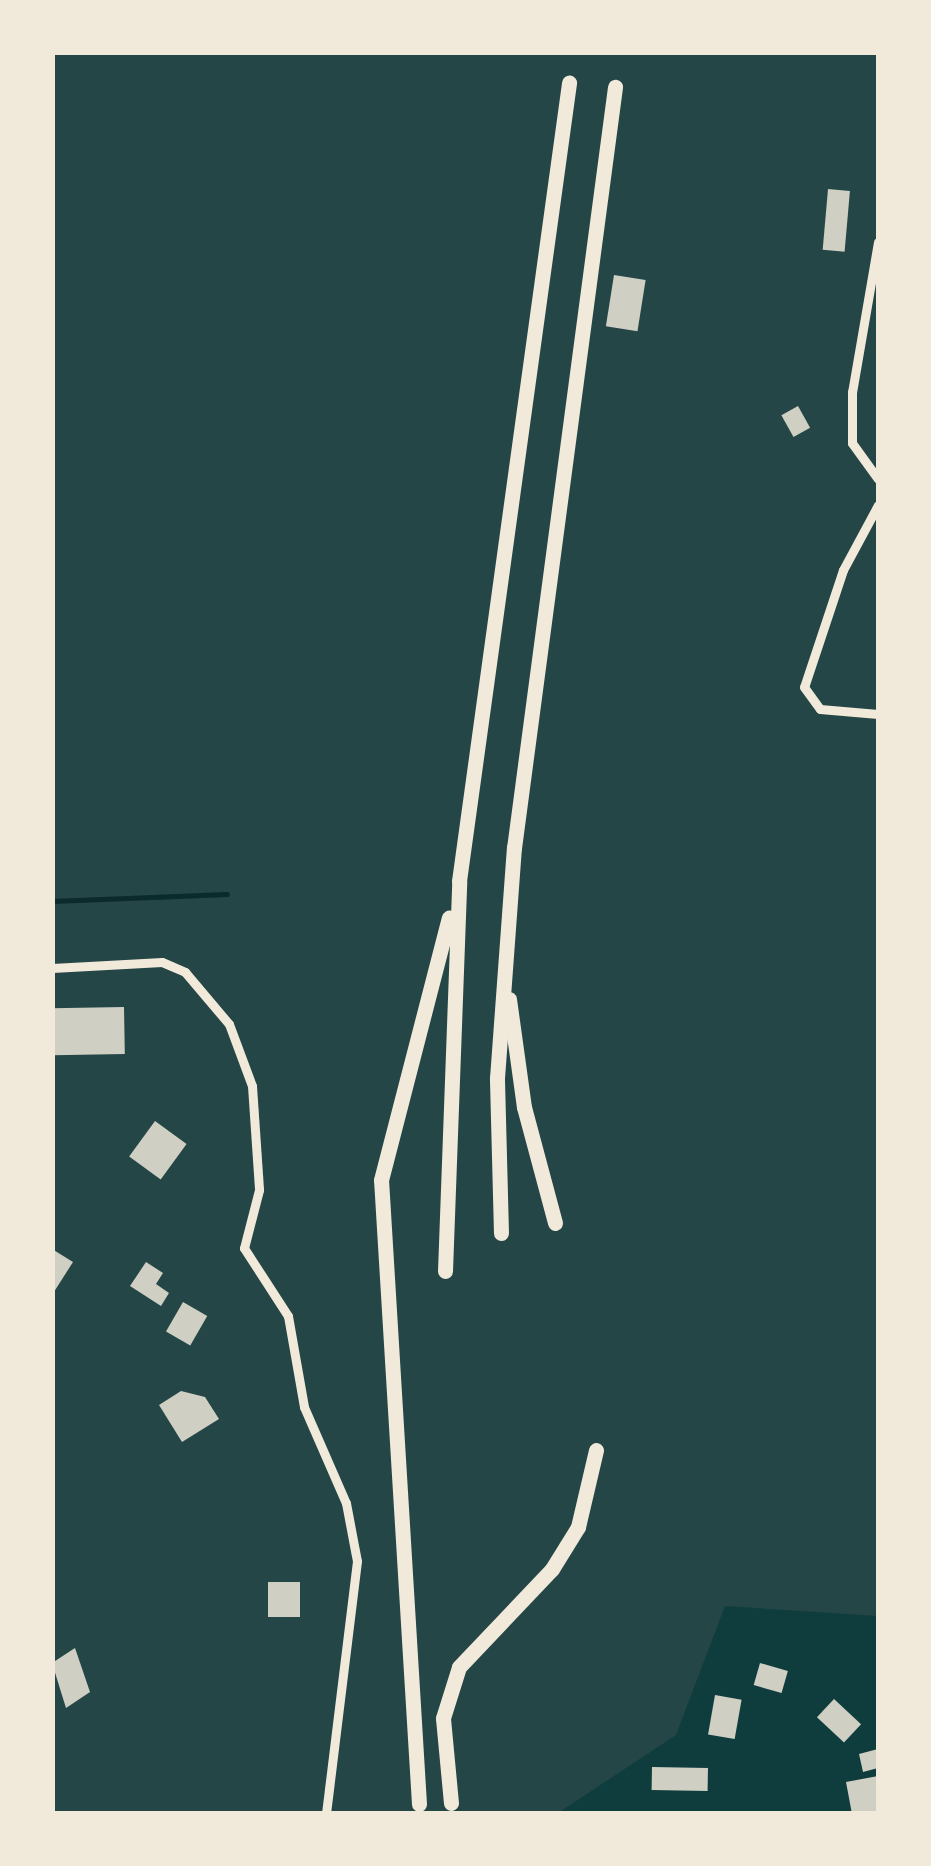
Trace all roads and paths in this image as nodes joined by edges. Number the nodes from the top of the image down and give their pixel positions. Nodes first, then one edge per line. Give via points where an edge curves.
1 (568, 82) dead end
2 (614, 87) dead end
3 (878, 242) edge
4 (878, 479) edge
5 (878, 505) edge
6 (878, 714) edge
7 (459, 881) junction
8 (52, 968) edge
9 (505, 970) junction
10 (556, 1223) dead end
11 (501, 1233) dead end
12 (445, 1271) dead end
13 (596, 1450) dead end
14 (451, 1803) dead end
15 (419, 1804) dead end
16 (326, 1814) edge

1 - 7 highway
2 - 9 highway via 542,607
3 - 4 street via 852,392 852,443
5 - 6 street via 842,570 804,687 820,709
7 - 12 highway
7 - 15 highway via 382,1180
8 - 16 street via 162,962 184,972 229,1024 252,1086 259,1190 244,1248 288,1316 304,1407 346,1502 357,1561
9 - 10 highway via 524,1107
9 - 11 highway
13 - 14 highway via 578,1527 552,1570 459,1668 442,1718

